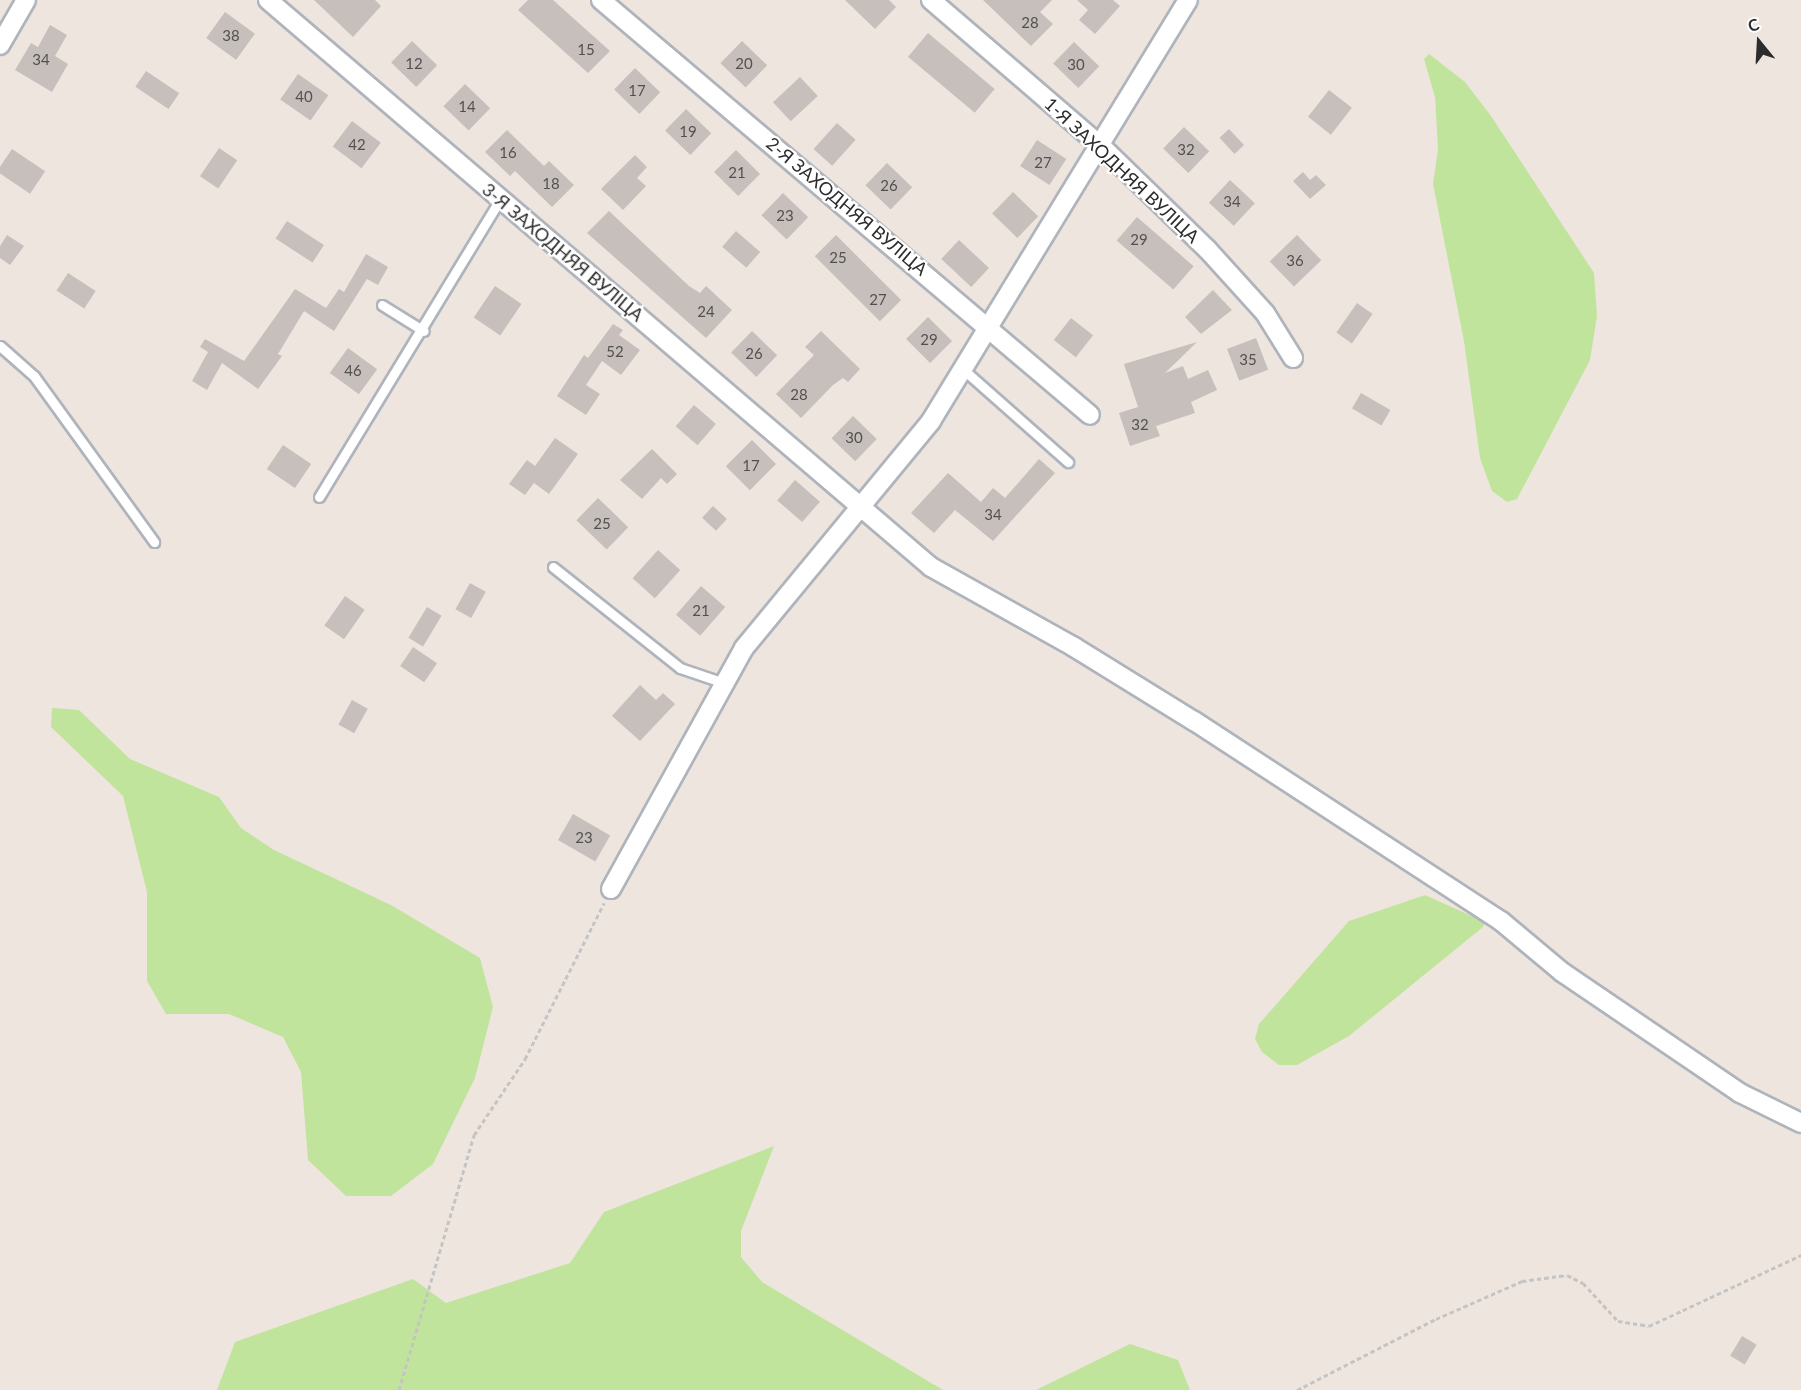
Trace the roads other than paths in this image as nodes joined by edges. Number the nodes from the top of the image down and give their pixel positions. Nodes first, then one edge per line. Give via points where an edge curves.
1 (26, 0) edge
2 (268, 0) edge
3 (601, 0) edge
4 (931, 0) edge
5 (1188, 0) edge
6 (0, 45) edge
7 (1101, 146) junction
8 (500, 199) junction
9 (382, 305) dead end
10 (992, 327) junction
11 (424, 331) junction
12 (0, 346) edge
13 (1293, 358) dead end
14 (964, 370) junction
15 (1090, 415) dead end
16 (1068, 462) dead end
17 (319, 497) dead end
18 (858, 505) junction
19 (154, 542) dead end
20 (553, 567) dead end
21 (724, 683) junction
22 (611, 889) road end
23 (1801, 1123) edge

1 - 6 street
2 - 8 street, 3-Я ЗАХОДНЯЯ ВУЛІЦА
3 - 10 street, 2-Я ЗАХОДНЯЯ ВУЛІЦА
4 - 7 street, 1-Я ЗАХОДНЯЯ ВУЛІЦА
5 - 7 street
7 - 10 street
7 - 13 street, 1-Я ЗАХОДНЯЯ ВУЛІЦА via 1265,313
8 - 11 lane
8 - 18 street, 3-Я ЗАХОДНЯЯ ВУЛІЦА
9 - 11 lane
10 - 14 street
10 - 15 street, 2-Я ЗАХОДНЯЯ ВУЛІЦА
11 - 17 lane
12 - 19 lane via 34,376
14 - 16 lane
14 - 18 street via 931,421
18 - 21 street via 744,648
18 - 23 street, 3-Я ЗАХОДНЯЯ ВУЛІЦА via 930,567 1074,647 1194,721 1501,921 1562,972 1740,1093
20 - 21 lane via 680,668
21 - 22 street

